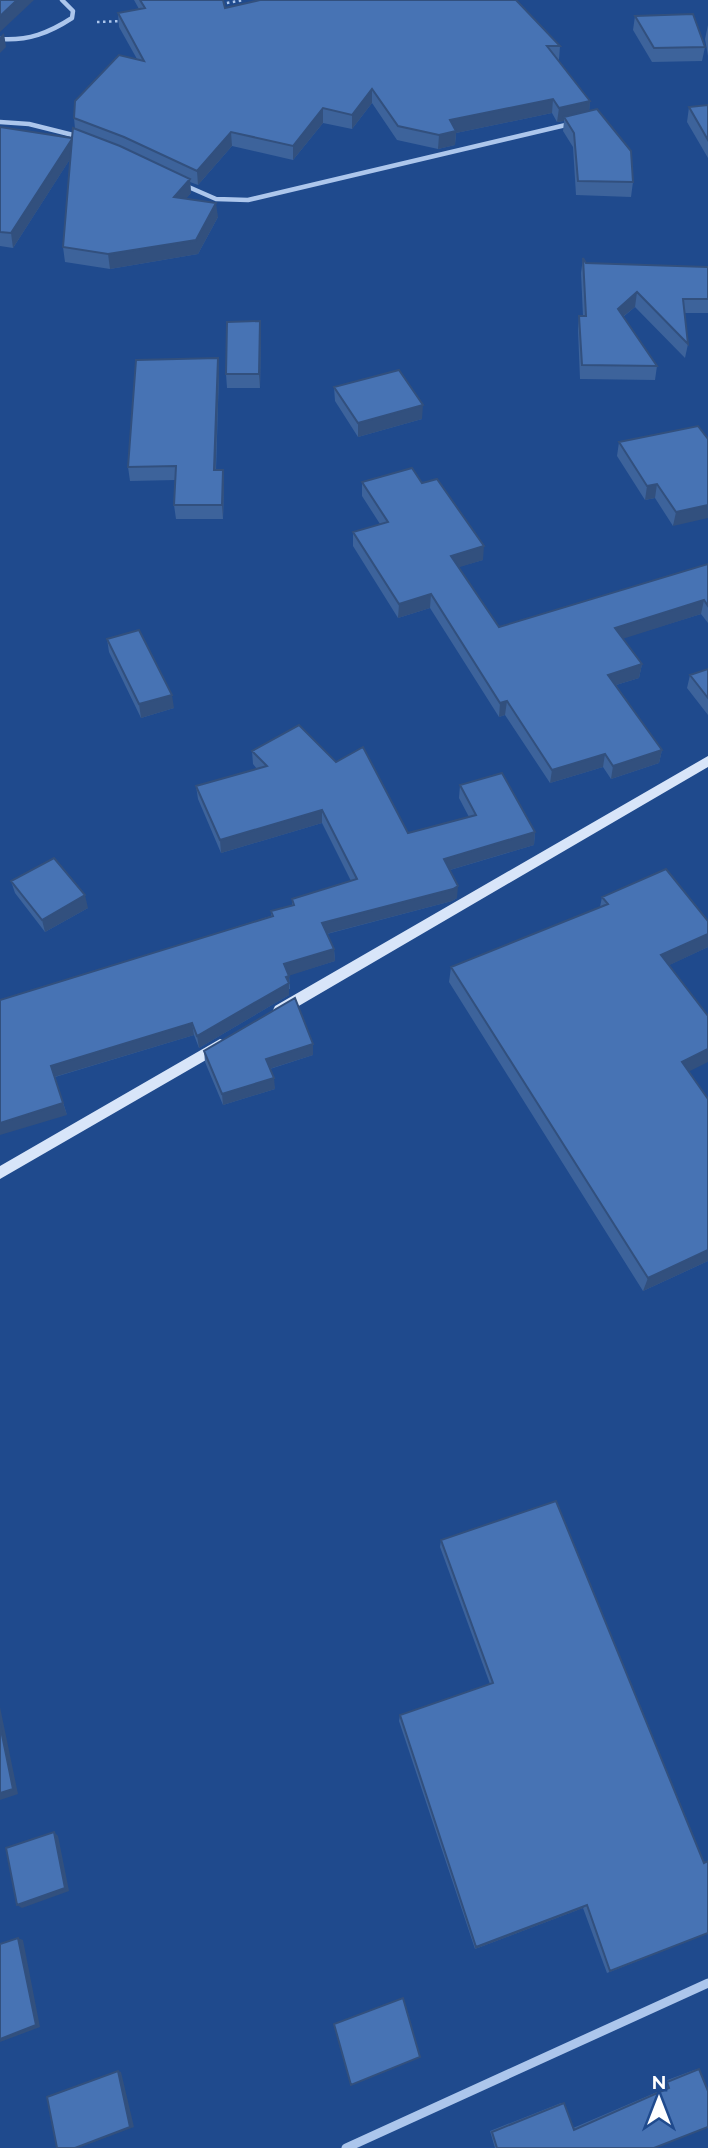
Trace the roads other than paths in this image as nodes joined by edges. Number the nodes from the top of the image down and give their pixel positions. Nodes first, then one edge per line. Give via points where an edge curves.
1 (62, 0) edge
2 (0, 39) edge
3 (0, 122) edge
4 (575, 123) edge
5 (91, 142) edge
6 (172, 179) edge
7 (708, 761) edge
8 (265, 1019) edge
9 (228, 1040) edge
10 (0, 1173) edge
11 (708, 1983) edge
12 (346, 2148) edge

1 - 2 street via 73,11 72,18 40,37
3 - 5 street via 57,129
4 - 6 street via 248,200 216,199
7 - 8 street
9 - 10 street
11 - 12 street

